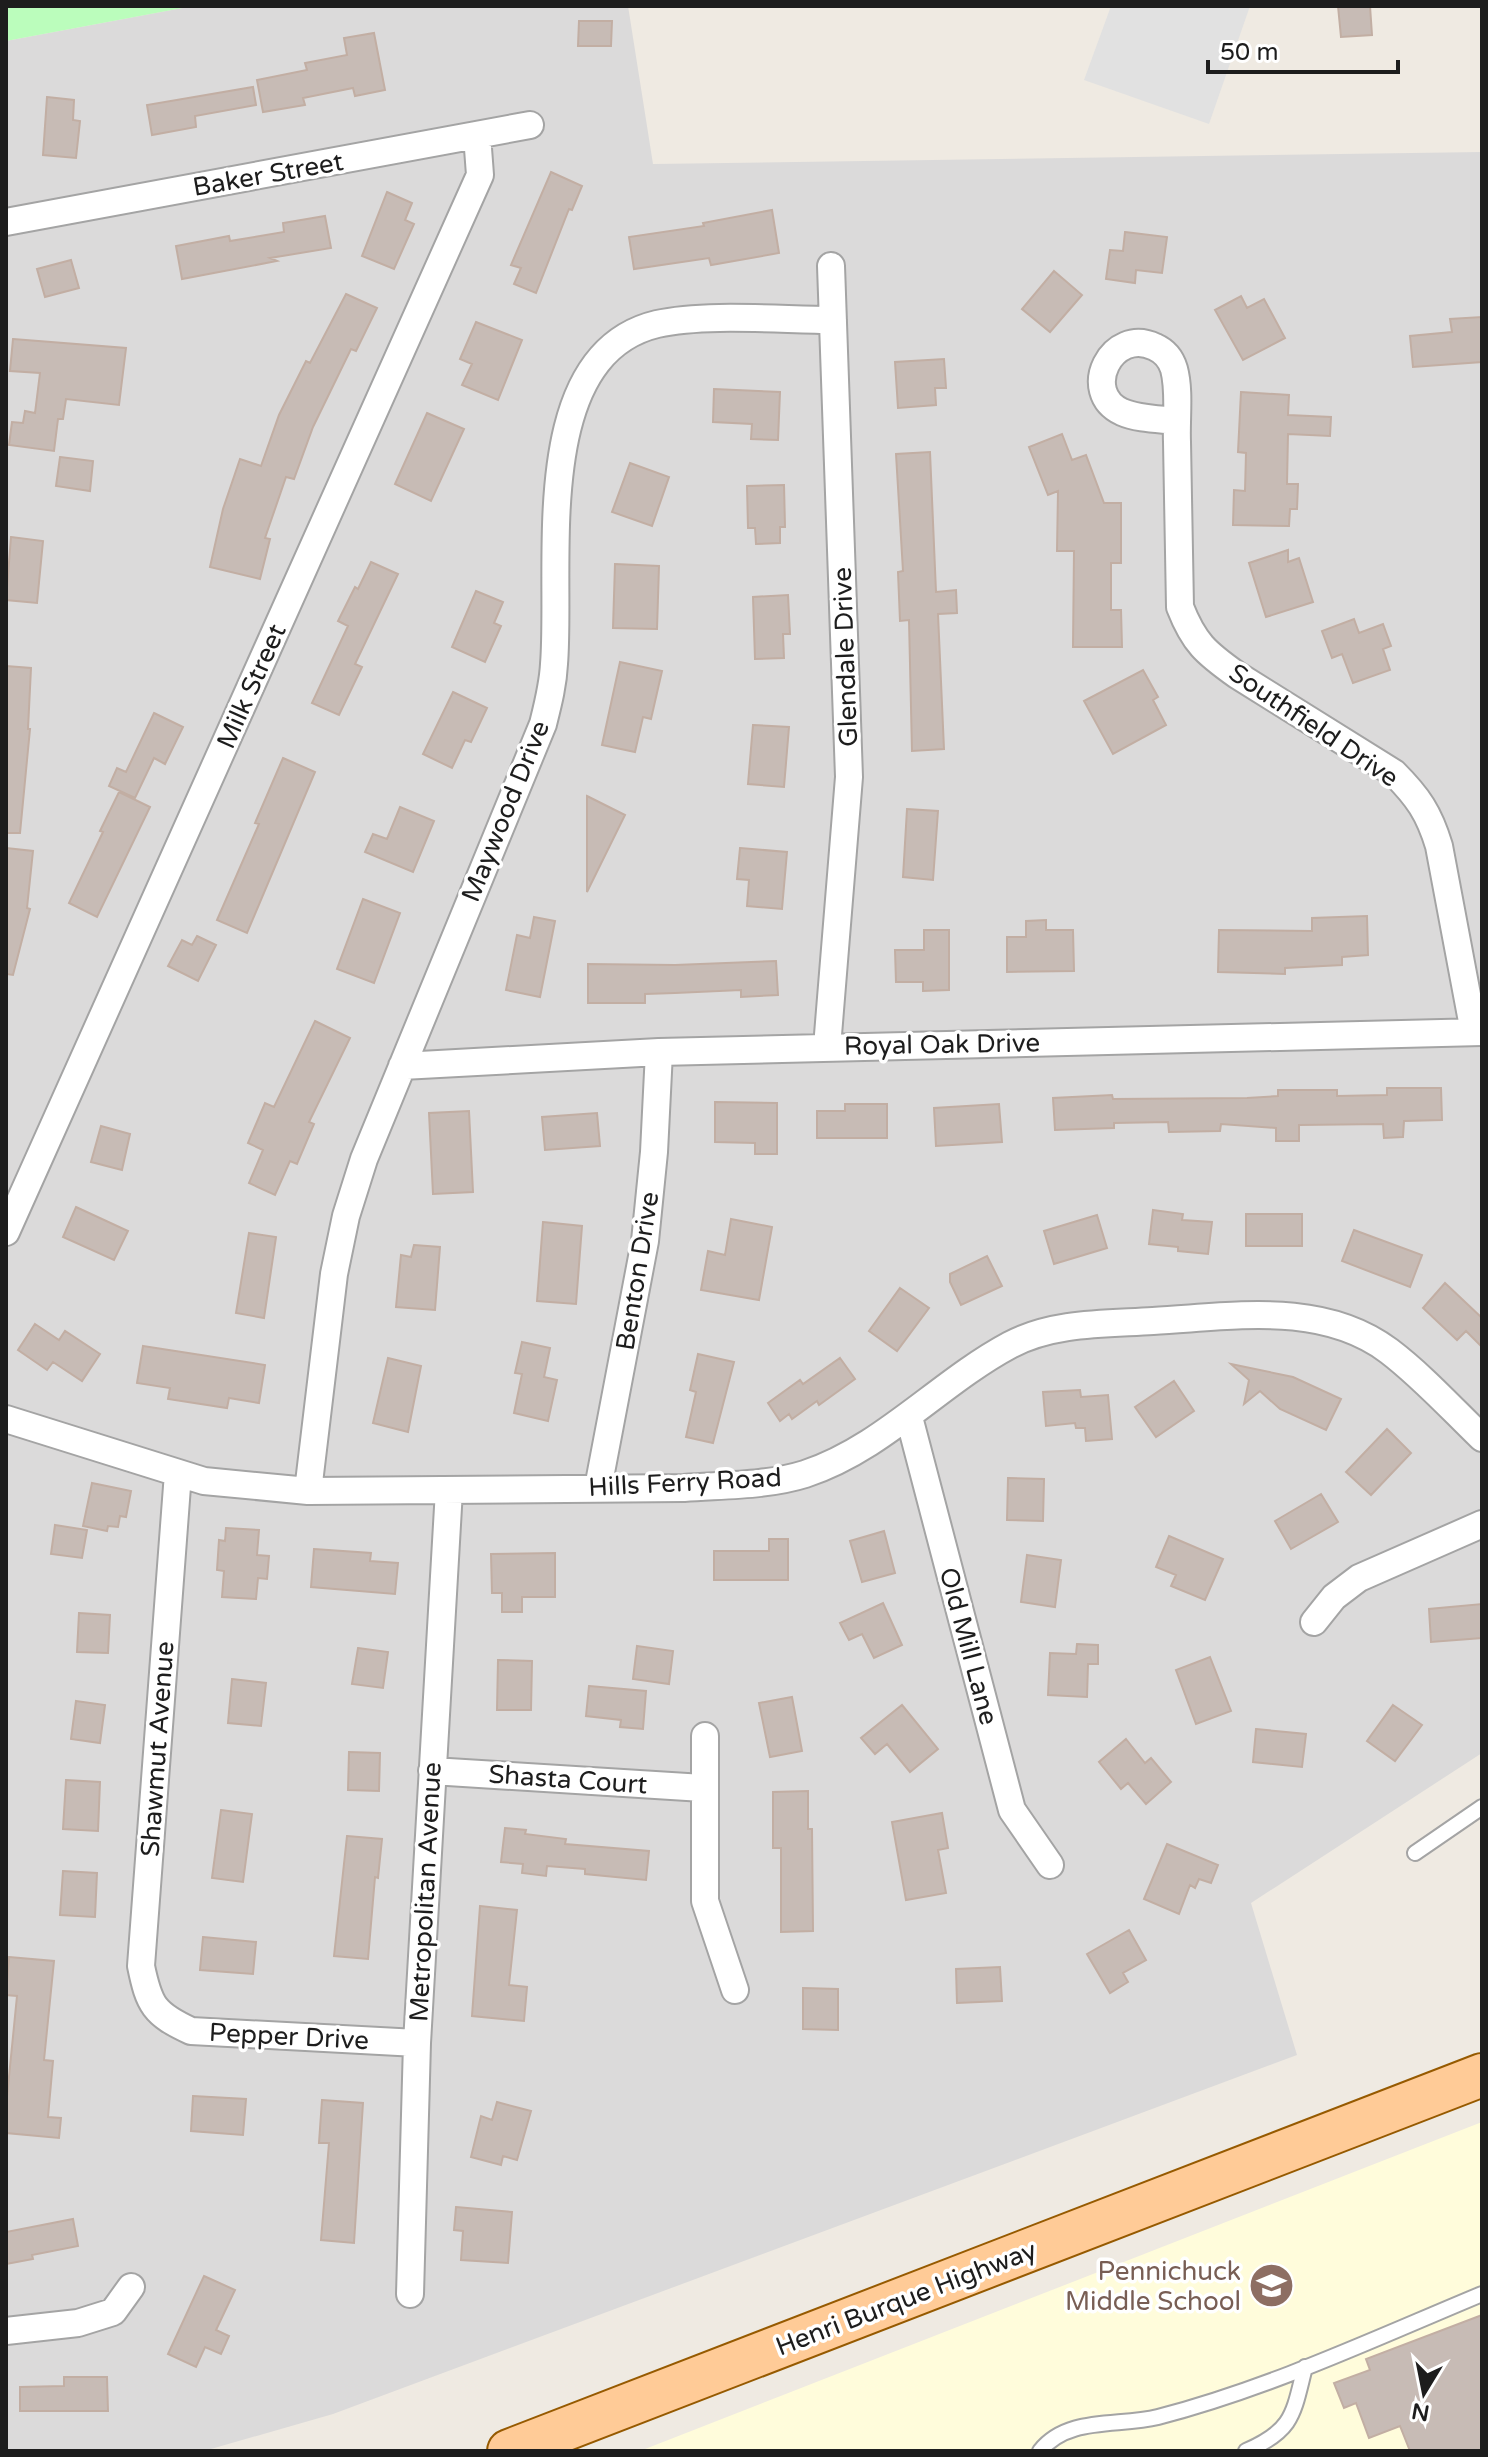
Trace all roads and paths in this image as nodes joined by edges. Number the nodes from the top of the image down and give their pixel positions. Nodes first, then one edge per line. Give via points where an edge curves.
1 (530, 125) dead end
2 (477, 135) junction
3 (6, 222) edge
4 (831, 266) dead end
5 (833, 320) junction
6 (1176, 421) dead end
7 (1478, 1032) edge
8 (827, 1047) junction
9 (659, 1052) junction
10 (402, 1066) junction
11 (6, 1232) edge
12 (909, 1417) junction
13 (6, 1419) edge
14 (1482, 1438) edge
15 (178, 1473) junction
16 (598, 1488) junction
17 (449, 1490) junction
18 (308, 1491) junction
19 (1482, 1524) edge
20 (1314, 1622) dead end
21 (705, 1736) dead end
22 (432, 1771) junction
23 (703, 1788) junction
24 (1482, 1807) edge
25 (1415, 1853) dead end
26 (1050, 1865) dead end
27 (735, 1990) dead end
28 (164, 2019) joint
29 (417, 2043) junction
30 (1482, 2075) edge
31 (131, 2287) dead end
32 (410, 2294) dead end
33 (1482, 2294) edge
34 (6, 2331) edge
35 (1305, 2367) junction
36 (509, 2451) edge
37 (1040, 2451) edge
38 (1246, 2451) edge

1 - 2 street, Baker Street
2 - 3 street, Baker Street
2 - 11 street, Milk Street via 480,175
4 - 5 street, Glendale Drive
5 - 8 street, Glendale Drive via 849,777
5 - 10 street, Maywood Drive via 658,324 630,334 589,375 567,429 558,487 554,665 543,724
6 - 7 street, Southfield Drive via 1180,607 1191,635 1237,675 1394,773 1414,793 1431,819 1439,846
7 - 8 street, Royal Oak Drive
8 - 9 street, Royal Oak Drive
9 - 10 street, Royal Oak Drive
9 - 16 street, Benton Drive via 645,1241
10 - 18 street, Maywood Drive via 346,1216
12 - 14 street, Hills Ferry Road via 962,1375 1012,1344 1040,1334 1099,1324 1276,1314 1334,1324 1387,1350
12 - 16 street, Hills Ferry Road via 803,1475 744,1485
12 - 26 street, Old Mill Lane via 1012,1810
13 - 15 street, Hills Ferry Road
15 - 18 street, Hills Ferry Road via 234,1486
15 - 28 street, Shawmut Avenue via 141,1966 147,1994
16 - 17 street, Hills Ferry Road
17 - 18 street, Hills Ferry Road
17 - 22 street, Metropolitan Avenue
19 - 20 street via 1359,1578
21 - 23 street
22 - 23 street, Shasta Court
22 - 29 street, Metropolitan Avenue
23 - 27 street via 705,1901
24 - 25 lane
28 - 29 street, Pepper Drive via 191,2031
29 - 32 street, Metropolitan Avenue
30 - 36 main road, Henri Burque Highway
31 - 34 street via 113,2312 78,2323
33 - 35 lane
35 - 37 lane via 1197,2407 1067,2429
35 - 38 lane via 1284,2428

